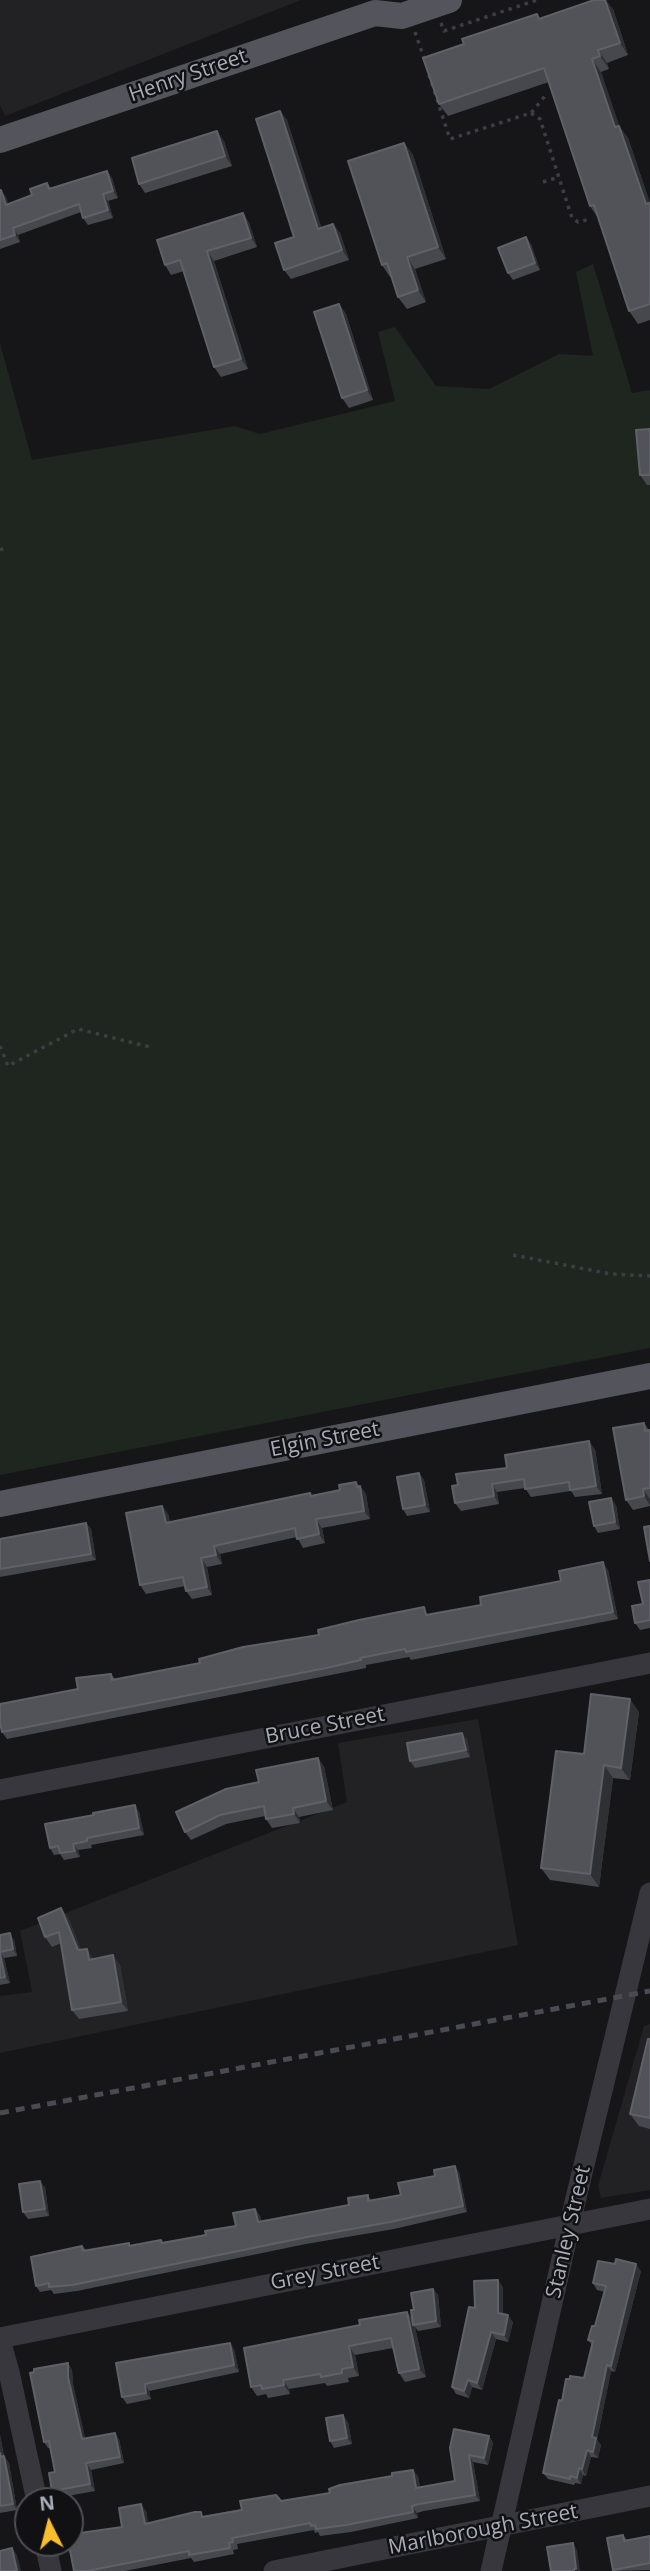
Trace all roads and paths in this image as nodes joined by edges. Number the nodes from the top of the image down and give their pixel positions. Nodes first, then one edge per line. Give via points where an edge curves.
1 (449, 0) edge
2 (537, 0) edge
3 (391, 9) edge
4 (444, 31) dead end
5 (545, 96) edge
6 (531, 113) junction
7 (0, 140) edge
8 (559, 177) junction
9 (543, 182) dead end
10 (590, 219) edge
11 (7, 547) dead end
12 (0, 550) edge
13 (0, 1046) edge
14 (150, 1047) dead end
15 (513, 1255) dead end
16 (650, 1276) edge
17 (650, 1376) edge
18 (0, 1504) edge
19 (650, 1662) edge
20 (0, 1790) edge
21 (650, 1893) edge
22 (650, 2209) edge
23 (570, 2224) junction
24 (0, 2339) edge
25 (34, 2487) edge
26 (650, 2496) edge
27 (501, 2526) junction
28 (274, 2571) edge
29 (491, 2571) edge

1 - 3 main road, Henry Street
2 - 4 path
3 - 6 path via 450,139
3 - 7 main road, Henry Street
5 - 6 path
6 - 8 path via 540,119
8 - 9 path
8 - 10 path via 572,218 578,222
11 - 12 path
13 - 14 path via 8,1066 78,1029
15 - 16 path via 611,1274
17 - 18 main road, Elgin Street
19 - 20 street, Bruce Street
21 - 23 street, Stanley Street
22 - 23 street, Grey Street
23 - 24 street, Grey Street
23 - 27 street, Stanley Street
24 - 25 street
26 - 27 street, Marlborough Street
27 - 28 street, Marlborough Street
27 - 29 street, Stanley Street

